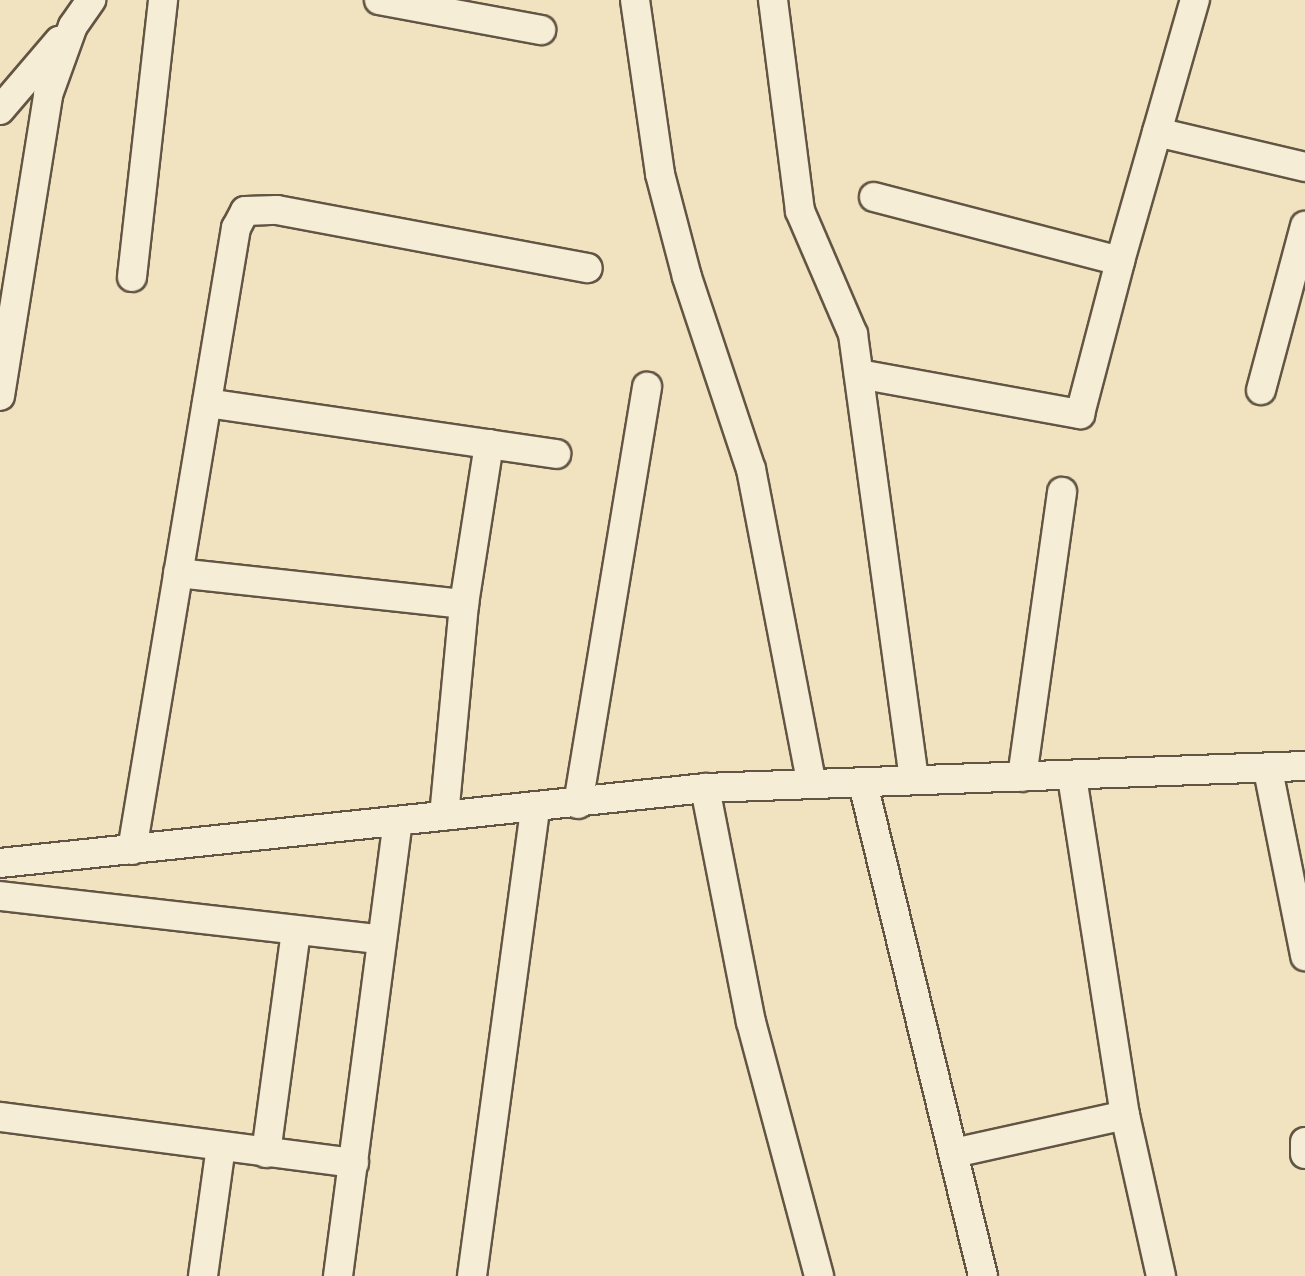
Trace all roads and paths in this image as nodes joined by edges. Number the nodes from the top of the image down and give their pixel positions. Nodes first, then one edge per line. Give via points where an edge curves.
1 (91, 0) edge
2 (163, 0) edge
3 (379, 0) edge
4 (635, 0) edge
5 (773, 0) edge
6 (1195, 0) edge
7 (73, 26) junction
8 (541, 30) dead end
9 (0, 110) edge
10 (1157, 132) junction
11 (1305, 167) edge
12 (874, 197) dead end
13 (1305, 226) edge
14 (1120, 261) junction
15 (588, 268) dead end
16 (132, 277) dead end
17 (859, 374) junction
18 (647, 387) dead end
19 (1261, 390) dead end
20 (0, 396) edge
21 (207, 403) junction
22 (489, 444) junction
23 (556, 454) dead end
24 (1062, 492) dead end
25 (178, 573) junction
26 (464, 604) junction
27 (1305, 766) edge
28 (1268, 770) junction
29 (1022, 777) junction
30 (1072, 777) junction
31 (914, 779) junction
32 (811, 781) junction
33 (863, 784) junction
34 (705, 788) junction
35 (578, 804) junction
36 (535, 809) junction
37 (444, 816) junction
38 (398, 823) junction
39 (132, 850) junction
40 (0, 863) edge
41 (0, 896) edge
42 (296, 931) junction
43 (380, 939) junction
44 (1305, 956) edge
45 (1125, 1115) junction
46 (0, 1117) edge
47 (1305, 1142) edge
48 (221, 1147) junction
49 (266, 1153) junction
50 (954, 1153) junction
51 (1305, 1154) edge
52 (354, 1163) junction
53 (203, 1276) edge
54 (338, 1276) edge
55 (472, 1276) edge
56 (819, 1276) edge
57 (983, 1276) edge
58 (1161, 1276) edge

1 - 7 street
2 - 16 street
3 - 8 street
4 - 32 street via 660,174 691,291 751,469
5 - 17 street via 800,211 846,311
6 - 10 street
7 - 9 street
7 - 20 street via 48,95
10 - 11 street
10 - 14 street
12 - 14 street
13 - 19 street
14 - 17 street via 1080,414
15 - 21 street via 277,210 245,211 236,228
17 - 31 street
18 - 35 street
21 - 22 street
21 - 25 street
22 - 23 street
22 - 26 street
24 - 29 street
25 - 26 street
25 - 39 street
26 - 37 street
27 - 28 street
28 - 30 street
28 - 44 street
29 - 30 street
29 - 31 street
30 - 45 street
31 - 33 street
32 - 33 street
32 - 34 street
33 - 50 street
34 - 35 street
34 - 56 street via 751,1022
35 - 36 street
36 - 37 street
36 - 55 street
37 - 38 street
38 - 39 street
38 - 43 street
39 - 40 street
41 - 42 street
42 - 43 street
42 - 49 street
43 - 52 street
45 - 50 street
45 - 58 street
46 - 48 street
47 - 51 street
48 - 49 street
48 - 53 street
49 - 52 street
50 - 57 street
52 - 54 street

